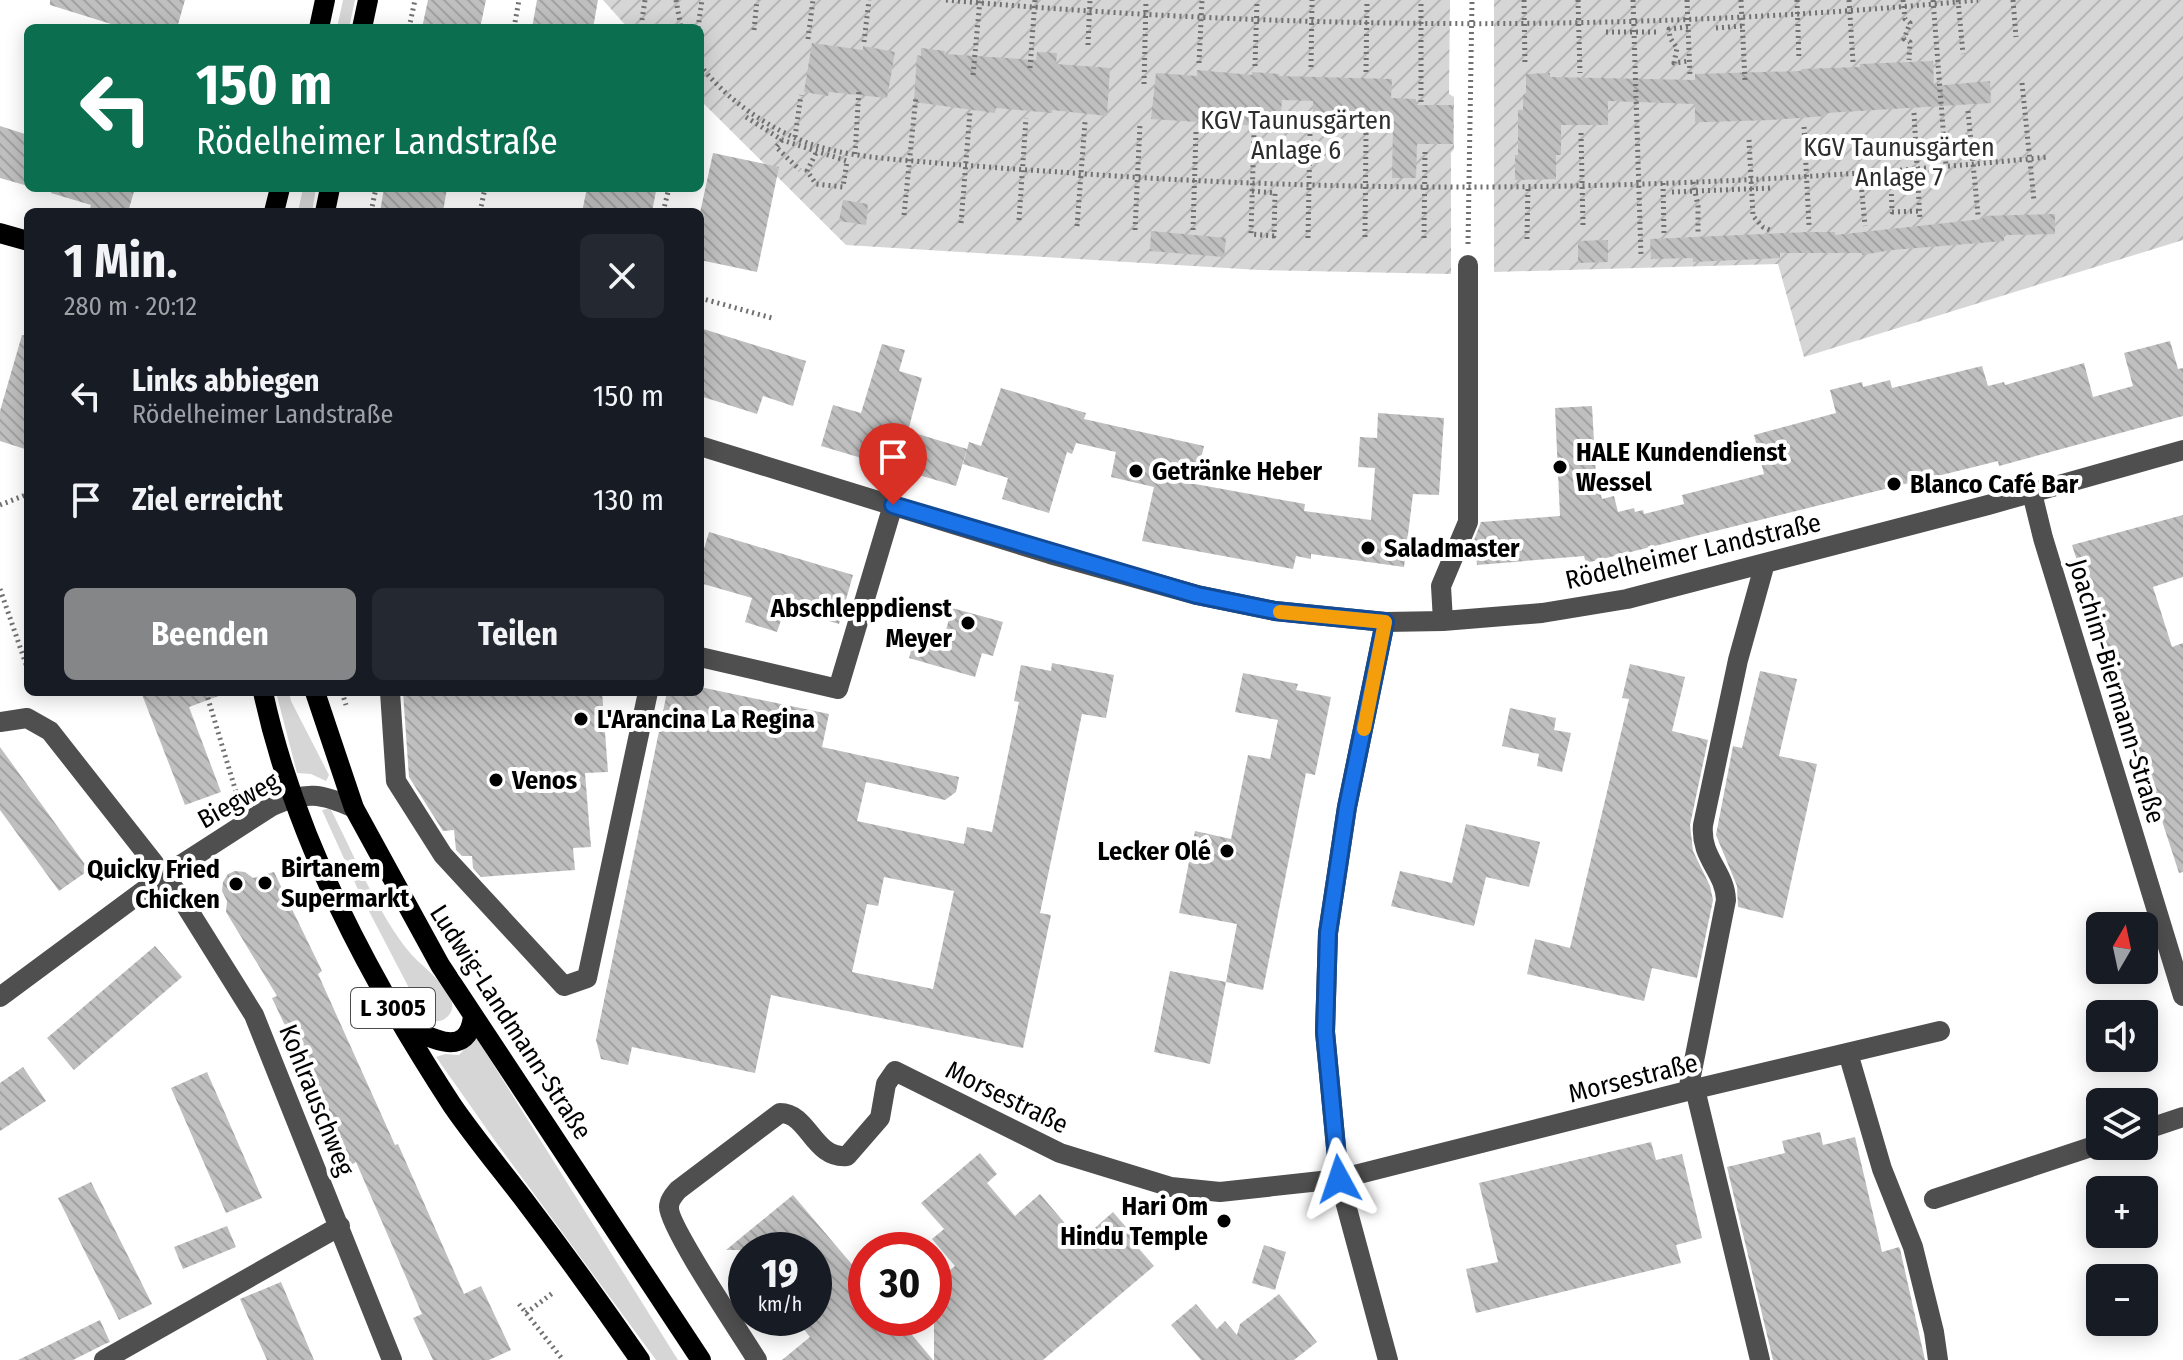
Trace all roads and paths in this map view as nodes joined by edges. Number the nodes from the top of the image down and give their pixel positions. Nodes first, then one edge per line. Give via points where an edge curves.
1 (325, 0) edge
2 (368, 0) edge
3 (415, 0) edge
4 (519, 0) edge
5 (645, 0) edge
6 (676, 0) edge
7 (702, 0) edge
8 (757, 0) edge
9 (813, 0) edge
10 (869, 0) edge
11 (946, 0) edge
12 (1035, 0) edge
13 (1090, 0) edge
14 (1146, 0) edge
15 (1202, 0) edge
16 (1257, 0) edge
17 (1312, 0) edge
18 (1367, 0) edge
19 (1421, 0) edge
20 (1472, 0) edge
21 (1524, 0) edge
22 (1578, 0) edge
23 (1633, 0) edge
24 (1687, 0) edge
25 (1741, 0) edge
26 (1797, 0) edge
27 (1849, 0) edge
28 (1978, 0) edge
29 (2013, 0) edge
30 (1958, 1) edge
31 (980, 2) edge
32 (1933, 2) edge
33 (1904, 3) edge
34 (1035, 8) junction
35 (1849, 11) junction
36 (1089, 12) junction
37 (1798, 14) junction
38 (1145, 15) junction
39 (1742, 17) junction
40 (1201, 18) junction
41 (642, 20) dead end
42 (1257, 20) junction
43 (1634, 21) junction
44 (1311, 22) junction
45 (1579, 22) junction
46 (1366, 23) junction
47 (1421, 23) junction
48 (1524, 23) junction
49 (1688, 23) junction
50 (320, 24) edge
51 (363, 24) edge
52 (410, 24) edge
53 (515, 24) edge
54 (680, 24) edge
55 (699, 24) edge
56 (1472, 24) junction
57 (1742, 26) junction
58 (1716, 28) dead end
59 (754, 30) dead end
60 (1606, 32) dead end
61 (1634, 32) junction
62 (1656, 32) dead end
63 (2016, 37) dead end
64 (808, 39) dead end
65 (864, 42) dead end
66 (1088, 45) dead end
67 (1963, 54) dead end
68 (1799, 59) dead end
69 (1909, 60) dead end
70 (1690, 61) junction
71 (1853, 62) dead end
72 (1199, 63) dead end
73 (1255, 66) dead end
74 (1525, 66) dead end
75 (1311, 67) dead end
76 (1030, 68) dead end
77 (704, 69) edge
78 (1366, 72) dead end
79 (1580, 73) dead end
80 (973, 75) dead end
81 (1690, 76) dead end
82 (1745, 80) dead end
83 (2022, 83) dead end
84 (1144, 84) dead end
85 (859, 89) dead end
86 (801, 95) dead end
87 (916, 96) dead end
88 (1421, 102) dead end
89 (1968, 111) dead end
90 (970, 112) dead end
91 (1914, 113) dead end
92 (746, 117) dead end
93 (757, 117) junction
94 (1026, 118) dead end
95 (1085, 122) dead end
96 (753, 123) junction
97 (1140, 124) dead end
98 (1804, 127) dead end
99 (1366, 130) dead end
100 (1196, 131) dead end
101 (1254, 131) dead end
102 (1310, 133) dead end
103 (1581, 133) dead end
104 (795, 137) junction
105 (782, 140) junction
106 (1749, 140) dead end
107 (1425, 151) dead end
108 (816, 153) junction
109 (855, 154) junction
110 (2048, 157) dead end
111 (2030, 159) junction
112 (909, 160) junction
113 (1973, 164) junction
114 (965, 166) junction
115 (1946, 166) junction
116 (1917, 168) junction
117 (800, 170) dead end
118 (1023, 170) junction
119 (1860, 172) junction
120 (1080, 174) junction
121 (1806, 176) junction
122 (1137, 178) junction
123 (1750, 180) junction
124 (1194, 181) junction
125 (1693, 182) junction
126 (1891, 182) dead end
127 (1639, 183) junction
128 (1663, 183) junction
129 (1308, 184) junction
130 (1582, 185) junction
131 (1366, 186) junction
132 (1423, 186) junction
133 (1469, 186) junction
134 (1528, 186) junction
135 (1252, 188) junction
136 (1772, 188) dead end
137 (1751, 190) junction
138 (1672, 192) dead end
139 (1695, 192) junction
140 (2034, 201) dead end
141 (1920, 211) junction
142 (904, 215) dead end
143 (1978, 215) dead end
144 (1019, 220) dead end
145 (1920, 220) dead end
146 (961, 223) dead end
147 (1583, 225) dead end
148 (1809, 225) dead end
149 (1077, 226) dead end
150 (1865, 226) dead end
151 (1135, 230) dead end
152 (1193, 230) dead end
153 (1772, 231) dead end
154 (1698, 232) dead end
155 (0, 233) edge
156 (1664, 235) dead end
157 (1365, 237) dead end
158 (1308, 238) dead end
159 (1424, 238) dead end
160 (1527, 239) dead end
161 (24, 240) edge
162 (1641, 256) dead end
163 (1468, 265) joint
164 (704, 299) edge
165 (772, 318) dead end
166 (704, 447) edge
167 (2183, 450) edge
168 (2032, 493) junction
169 (24, 495) edge
170 (1, 504) edge
171 (893, 505) junction
172 (0, 515) edge
173 (1765, 563) junction
174 (0, 589) edge
175 (1443, 621) junction
176 (1385, 622) junction
177 (24, 658) edge
178 (704, 658) edge
179 (207, 696) edge
180 (264, 696) edge
181 (316, 696) edge
182 (343, 696) edge
183 (390, 696) edge
184 (647, 696) edge
185 (347, 709) dead end
186 (0, 722) edge
187 (291, 797) junction
188 (354, 808) junction
189 (245, 822) junction
190 (162, 877) junction
191 (2183, 996) edge
192 (0, 997) edge
193 (473, 1016) junction
194 (403, 1024) junction
195 (1940, 1031) dead end
196 (1848, 1053) junction
197 (1691, 1090) junction
198 (2183, 1117) edge
199 (2158, 1125) edge
200 (2086, 1149) edge
201 (1339, 1179) junction
202 (1934, 1199) dead end
203 (340, 1226) junction
204 (554, 1292) dead end
205 (519, 1304) dead end
206 (526, 1313) junction
207 (104, 1360) edge
208 (392, 1360) edge
209 (563, 1360) edge
210 (640, 1360) edge
211 (701, 1360) edge
212 (757, 1360) edge
213 (1388, 1360) edge
214 (1760, 1360) edge
215 (1938, 1360) edge

1 - 50 main road
2 - 51 main road
3 - 52 path
4 - 53 path
5 - 41 path
6 - 54 path
7 - 55 path
8 - 59 path
9 - 64 path
10 - 65 path
11 - 31 path
12 - 34 path
13 - 36 path
14 - 38 path
15 - 40 path
16 - 42 path
17 - 44 path
18 - 46 path
19 - 47 path
20 - 56 path
21 - 48 path
22 - 45 path
23 - 43 path
24 - 49 path
25 - 39 path
26 - 37 path
27 - 35 path
28 - 30 path
29 - 63 path
30 - 32 path
30 - 67 path
31 - 34 path
31 - 80 path
32 - 33 path
32 - 115 path
33 - 35 path
33 - 69 path via 1910,23 1904,39 1911,47
34 - 36 path
34 - 76 path
35 - 37 path
35 - 71 path
36 - 38 path
36 - 66 path
37 - 39 path
37 - 68 path
38 - 40 path
38 - 84 path
39 - 49 path
39 - 57 path
40 - 42 path
40 - 72 path
42 - 44 path
42 - 73 path
43 - 45 path
43 - 49 path
43 - 61 path
44 - 46 path
44 - 75 path
45 - 48 path
45 - 79 path
46 - 47 path
46 - 78 path
47 - 56 path
47 - 88 path
48 - 56 path
48 - 74 path
49 - 70 path
49 - 70 path via 1669,29 1677,48 1674,63
56 - 133 path
57 - 58 path
57 - 82 path
60 - 61 path
61 - 62 path
61 - 127 path
70 - 81 path
77 - 93 path
83 - 111 path
85 - 109 path
86 - 104 path
87 - 112 path
89 - 113 path
90 - 114 path
91 - 116 path
92 - 96 path
93 - 96 path
93 - 104 path
94 - 118 path
95 - 120 path
96 - 105 path
97 - 122 path
98 - 121 path
99 - 131 path
100 - 124 path
101 - 135 path
102 - 129 path
103 - 130 path
104 - 109 path
105 - 108 path
105 - 117 path via 776,147
106 - 123 path
107 - 132 path
108 - 108 path via 847,161 843,187 816,184 807,171
109 - 112 path
110 - 111 path
111 - 113 path
111 - 140 path
112 - 114 path
112 - 142 path
113 - 115 path
113 - 143 path
114 - 118 path
114 - 146 path
115 - 116 path
116 - 119 path
116 - 141 path
118 - 120 path
118 - 144 path
119 - 121 path
119 - 150 path
120 - 122 path
120 - 149 path
121 - 123 path
121 - 148 path
122 - 124 path
122 - 151 path
123 - 125 path
123 - 137 path
124 - 135 path
124 - 152 path
125 - 128 path
125 - 139 path
126 - 141 path via 1892,212
127 - 128 path
127 - 130 path
127 - 162 path
128 - 156 path
129 - 131 path
129 - 135 path
129 - 158 path
130 - 134 path
130 - 147 path
131 - 132 path
131 - 157 path
132 - 133 path
132 - 159 path
133 - 134 path
133 - 163 path
134 - 160 path
135 - 135 path via 1251,234 1274,236 1275,193
136 - 137 path
137 - 139 path
137 - 153 path via 1753,216
138 - 139 path
139 - 154 path
141 - 145 path
155 - 161 main road
163 - 175 street via 1468,522 1441,586
164 - 165 path
166 - 171 street, Rödelheimer Landstraße
167 - 168 street, Rödelheimer Landstraße
168 - 173 street, Rödelheimer Landstraße
168 - 191 street, Joachim-Biermann-Straße
169 - 170 path
170 - 172 path
171 - 176 street, Rödelheimer Landstraße via 1197,595 1275,611
171 - 178 street via 838,689
173 - 175 street, Rödelheimer Landstraße via 1627,599
173 - 197 street via 1703,825 1704,849 1726,900
174 - 177 path
175 - 176 street, Rödelheimer Landstraße
176 - 201 street via 1347,807 1328,933 1325,1032
179 - 189 path
180 - 187 main road, L 3005
181 - 188 main road, Ludwig-Landmann-Straße / L 3005
182 - 185 path
183 - 184 street via 396,781 443,855 564,986 587,978
186 - 190 street, Kohlrauschweg via 27,718 50,731
187 - 188 street, Biegweg via 331,797
187 - 189 street, Biegweg
187 - 194 main road, L 3005 via 358,943
188 - 193 main road, Ludwig-Landmann-Straße / L 3005
189 - 190 street, Biegweg
190 - 192 street, Biegweg
190 - 203 street, Kohlrauschweg via 179,895 254,1015
193 - 194 main road via 465,1038 451,1043
193 - 211 main road, Ludwig-Landmann-Straße / L 3005
194 - 210 main road, L 3005 via 454,1107
195 - 196 street, Morsestraße
196 - 197 street, Morsestraße
196 - 215 street via 1882,1169 1913,1247
197 - 201 street, Morsestraße
197 - 214 street
198 - 199 street
200 - 202 street
201 - 212 street, Morsestraße via 1220,1192 1171,1187 1060,1153 895,1071 886,1084 880,1118 847,1156 828,1153 796,1119 780,1113 678,1190 670,1202 683,1239
201 - 213 street
203 - 207 street
203 - 208 street, Kohlrauschweg
204 - 206 path
205 - 206 path
206 - 209 path

